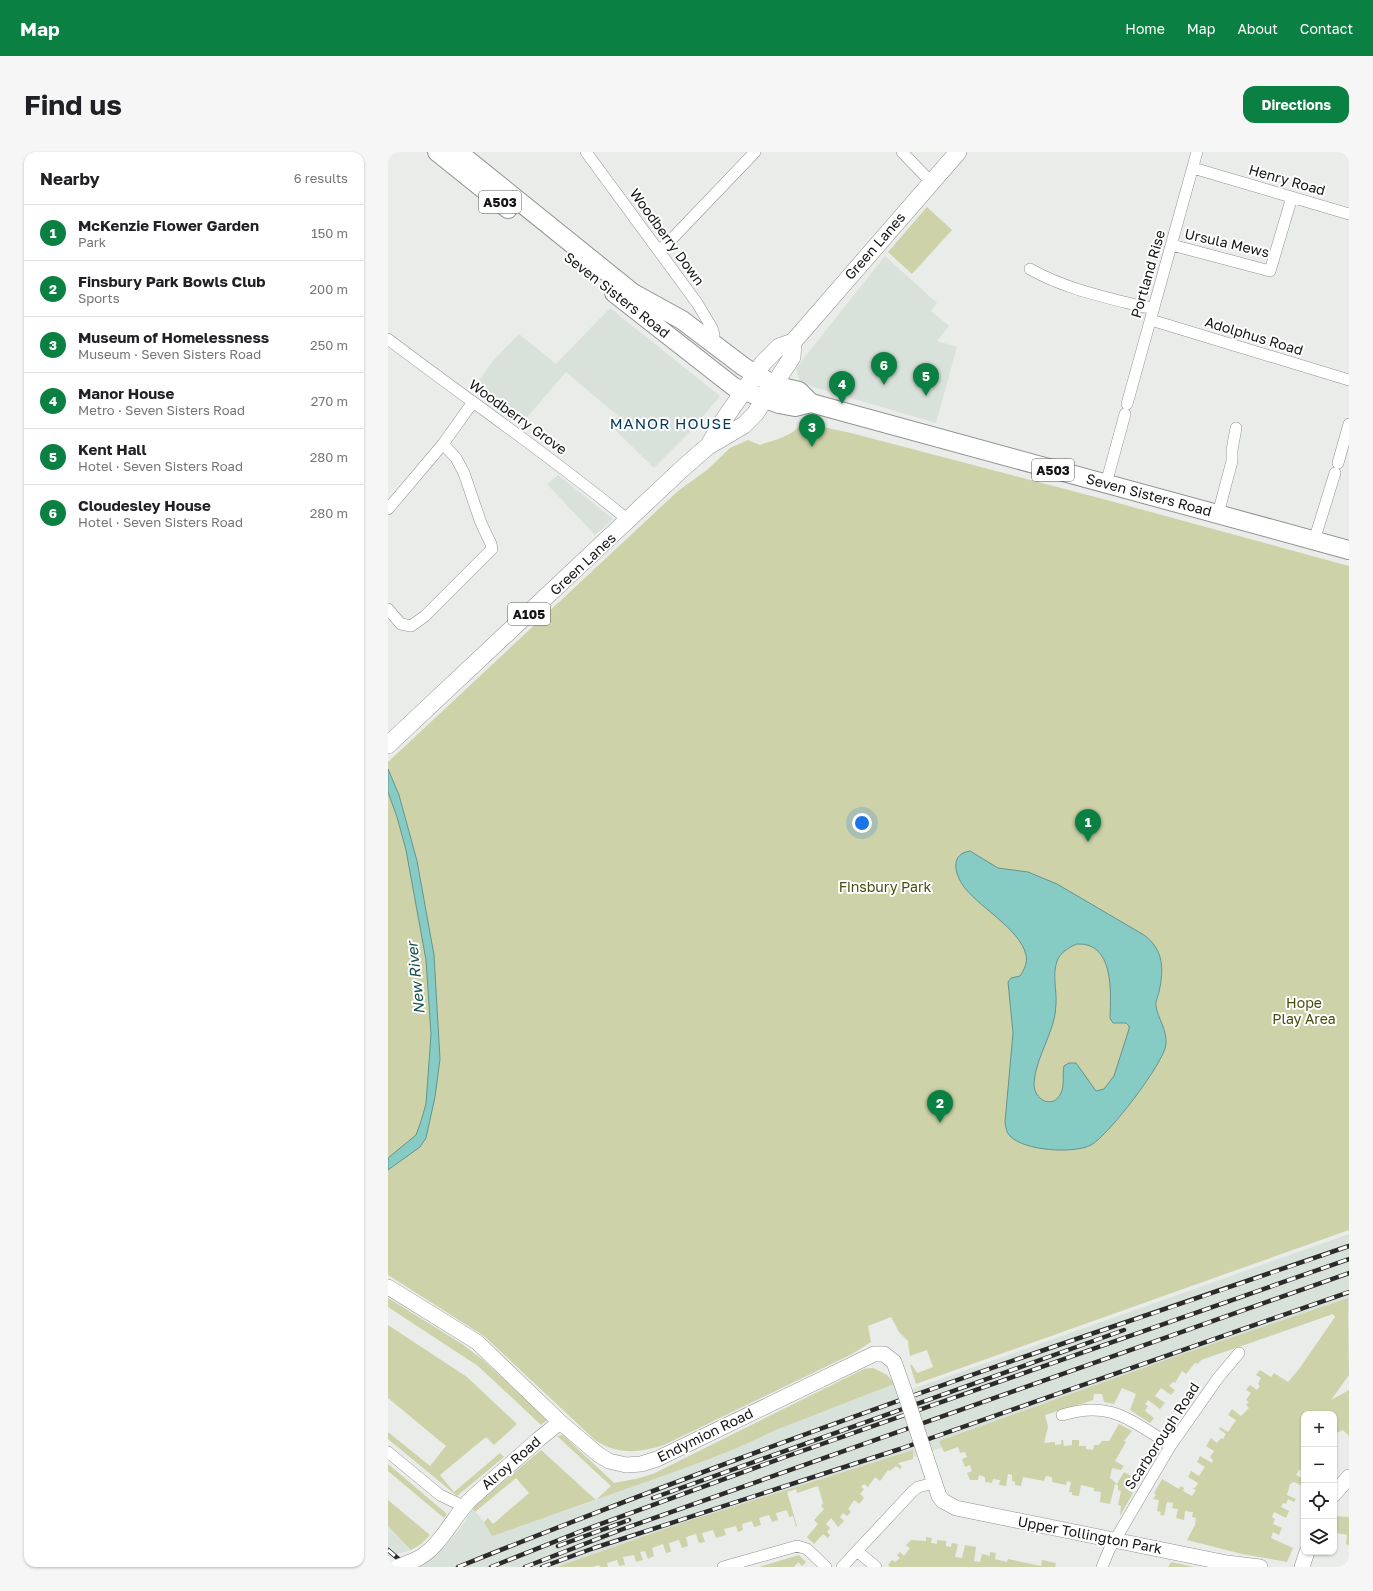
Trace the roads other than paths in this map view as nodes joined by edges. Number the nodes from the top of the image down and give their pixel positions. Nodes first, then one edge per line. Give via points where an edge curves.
1 (437, 152) edge
2 (458, 152) edge
3 (587, 152) edge
4 (756, 152) edge
5 (902, 152) edge
6 (958, 152) edge
7 (1197, 152) edge
8 (1192, 168) junction
9 (932, 182) junction
10 (1292, 197) junction
11 (1349, 214) edge
12 (1172, 245) junction
13 (658, 250) junction
14 (1030, 269) dead end
15 (1154, 308) junction
16 (1151, 320) junction
17 (388, 339) edge
18 (710, 342) junction
19 (793, 342) junction
20 (755, 374) junction
21 (1349, 380) edge
22 (744, 391) junction
23 (769, 393) junction
24 (473, 402) junction
25 (1349, 424) edge
26 (1236, 428) dead end
27 (442, 444) junction
28 (707, 447) junction
29 (1106, 484) junction
30 (388, 509) edge
31 (1218, 514) junction
32 (628, 520) junction
33 (1314, 541) junction
34 (1349, 550) edge
35 (388, 609) edge
36 (388, 745) edge
37 (388, 1287) edge
38 (1239, 1353) dead end
39 (1062, 1415) dead end
40 (560, 1422) junction
41 (1171, 1446) junction
42 (388, 1452) edge
43 (1349, 1477) edge
44 (934, 1483) junction
45 (1337, 1491) edge
46 (463, 1506) junction
47 (1116, 1540) junction
48 (858, 1551) junction
49 (1306, 1555) edge
50 (398, 1567) edge
51 (724, 1567) edge
52 (826, 1567) edge
53 (842, 1567) edge
54 (876, 1567) edge
55 (1102, 1567) edge
56 (1260, 1567) edge
57 (1302, 1567) edge

1 - 22 highway, Seven Sisters Road / A503 via 734,387
2 - 18 highway, Seven Sisters Road / A503 via 633,293 682,320
3 - 13 street, Woodberry Down
4 - 13 street via 667,244
5 - 9 street
6 - 9 main road, Green Lanes / A105
7 - 8 street, Portland Rise
8 - 10 street, Henry Road
8 - 12 street, Portland Rise
9 - 19 main road, Green Lanes / A105
10 - 11 street, Henry Road
10 - 12 street, Ursula Mews via 1270,271
12 - 15 street, Portland Rise
13 - 18 street, Woodberry Down via 712,328 714,335
14 - 15 street via 1049,280 1069,287
15 - 16 street, Portland Rise
16 - 21 street, Adolphus Road
16 - 29 street, Portland Rise
17 - 24 street, Woodberry Grove
18 - 20 highway, Seven Sisters Road / A503
19 - 20 main road, Green Lanes / A105 via 779,347
19 - 23 main road, Green Lanes / A105 via 792,357
20 - 22 main road, Green Lanes / A105
20 - 23 highway, Seven Sisters Road / A503
22 - 23 highway, Seven Sisters Road / A503
22 - 28 main road, Green Lanes / A105
23 - 28 main road, Green Lanes / A105 via 744,425
23 - 29 highway, Seven Sisters Road / A503 via 796,407 811,403
24 - 27 street
24 - 32 street, Woodberry Grove via 512,428
25 - 33 street
26 - 31 street via 1232,461
27 - 30 street
27 - 35 street via 456,458 464,472 492,549 425,616 411,626 401,624
28 - 32 main road, Green Lanes / A105
29 - 31 highway, Seven Sisters Road / A503
31 - 33 highway, Seven Sisters Road / A503
32 - 36 main road, Green Lanes / A105
33 - 34 highway, Seven Sisters Road / A503
37 - 40 main road, Endymion Road via 477,1342
38 - 41 street, Scarborough Road via 1218,1378
39 - 41 street via 1088,1408 1107,1410 1122,1416
40 - 44 main road, Endymion Road, bridge via 598,1455 609,1461 641,1464 657,1459 871,1355 884,1354 894,1362
40 - 46 main road, Alroy Road
41 - 47 street, Scarborough Road
42 - 46 street via 440,1495
43 - 45 main road
44 - 47 main road, Upper Tollington Park via 943,1501 956,1508
44 - 48 street via 918,1487 912,1492
46 - 50 main road, Alroy Road, bridge via 434,1546 422,1557
47 - 55 street, Scarborough Road
47 - 56 main road, Upper Tollington Park via 1227,1563
48 - 53 street
48 - 54 street
49 - 57 main road
51 - 52 street via 802,1546

